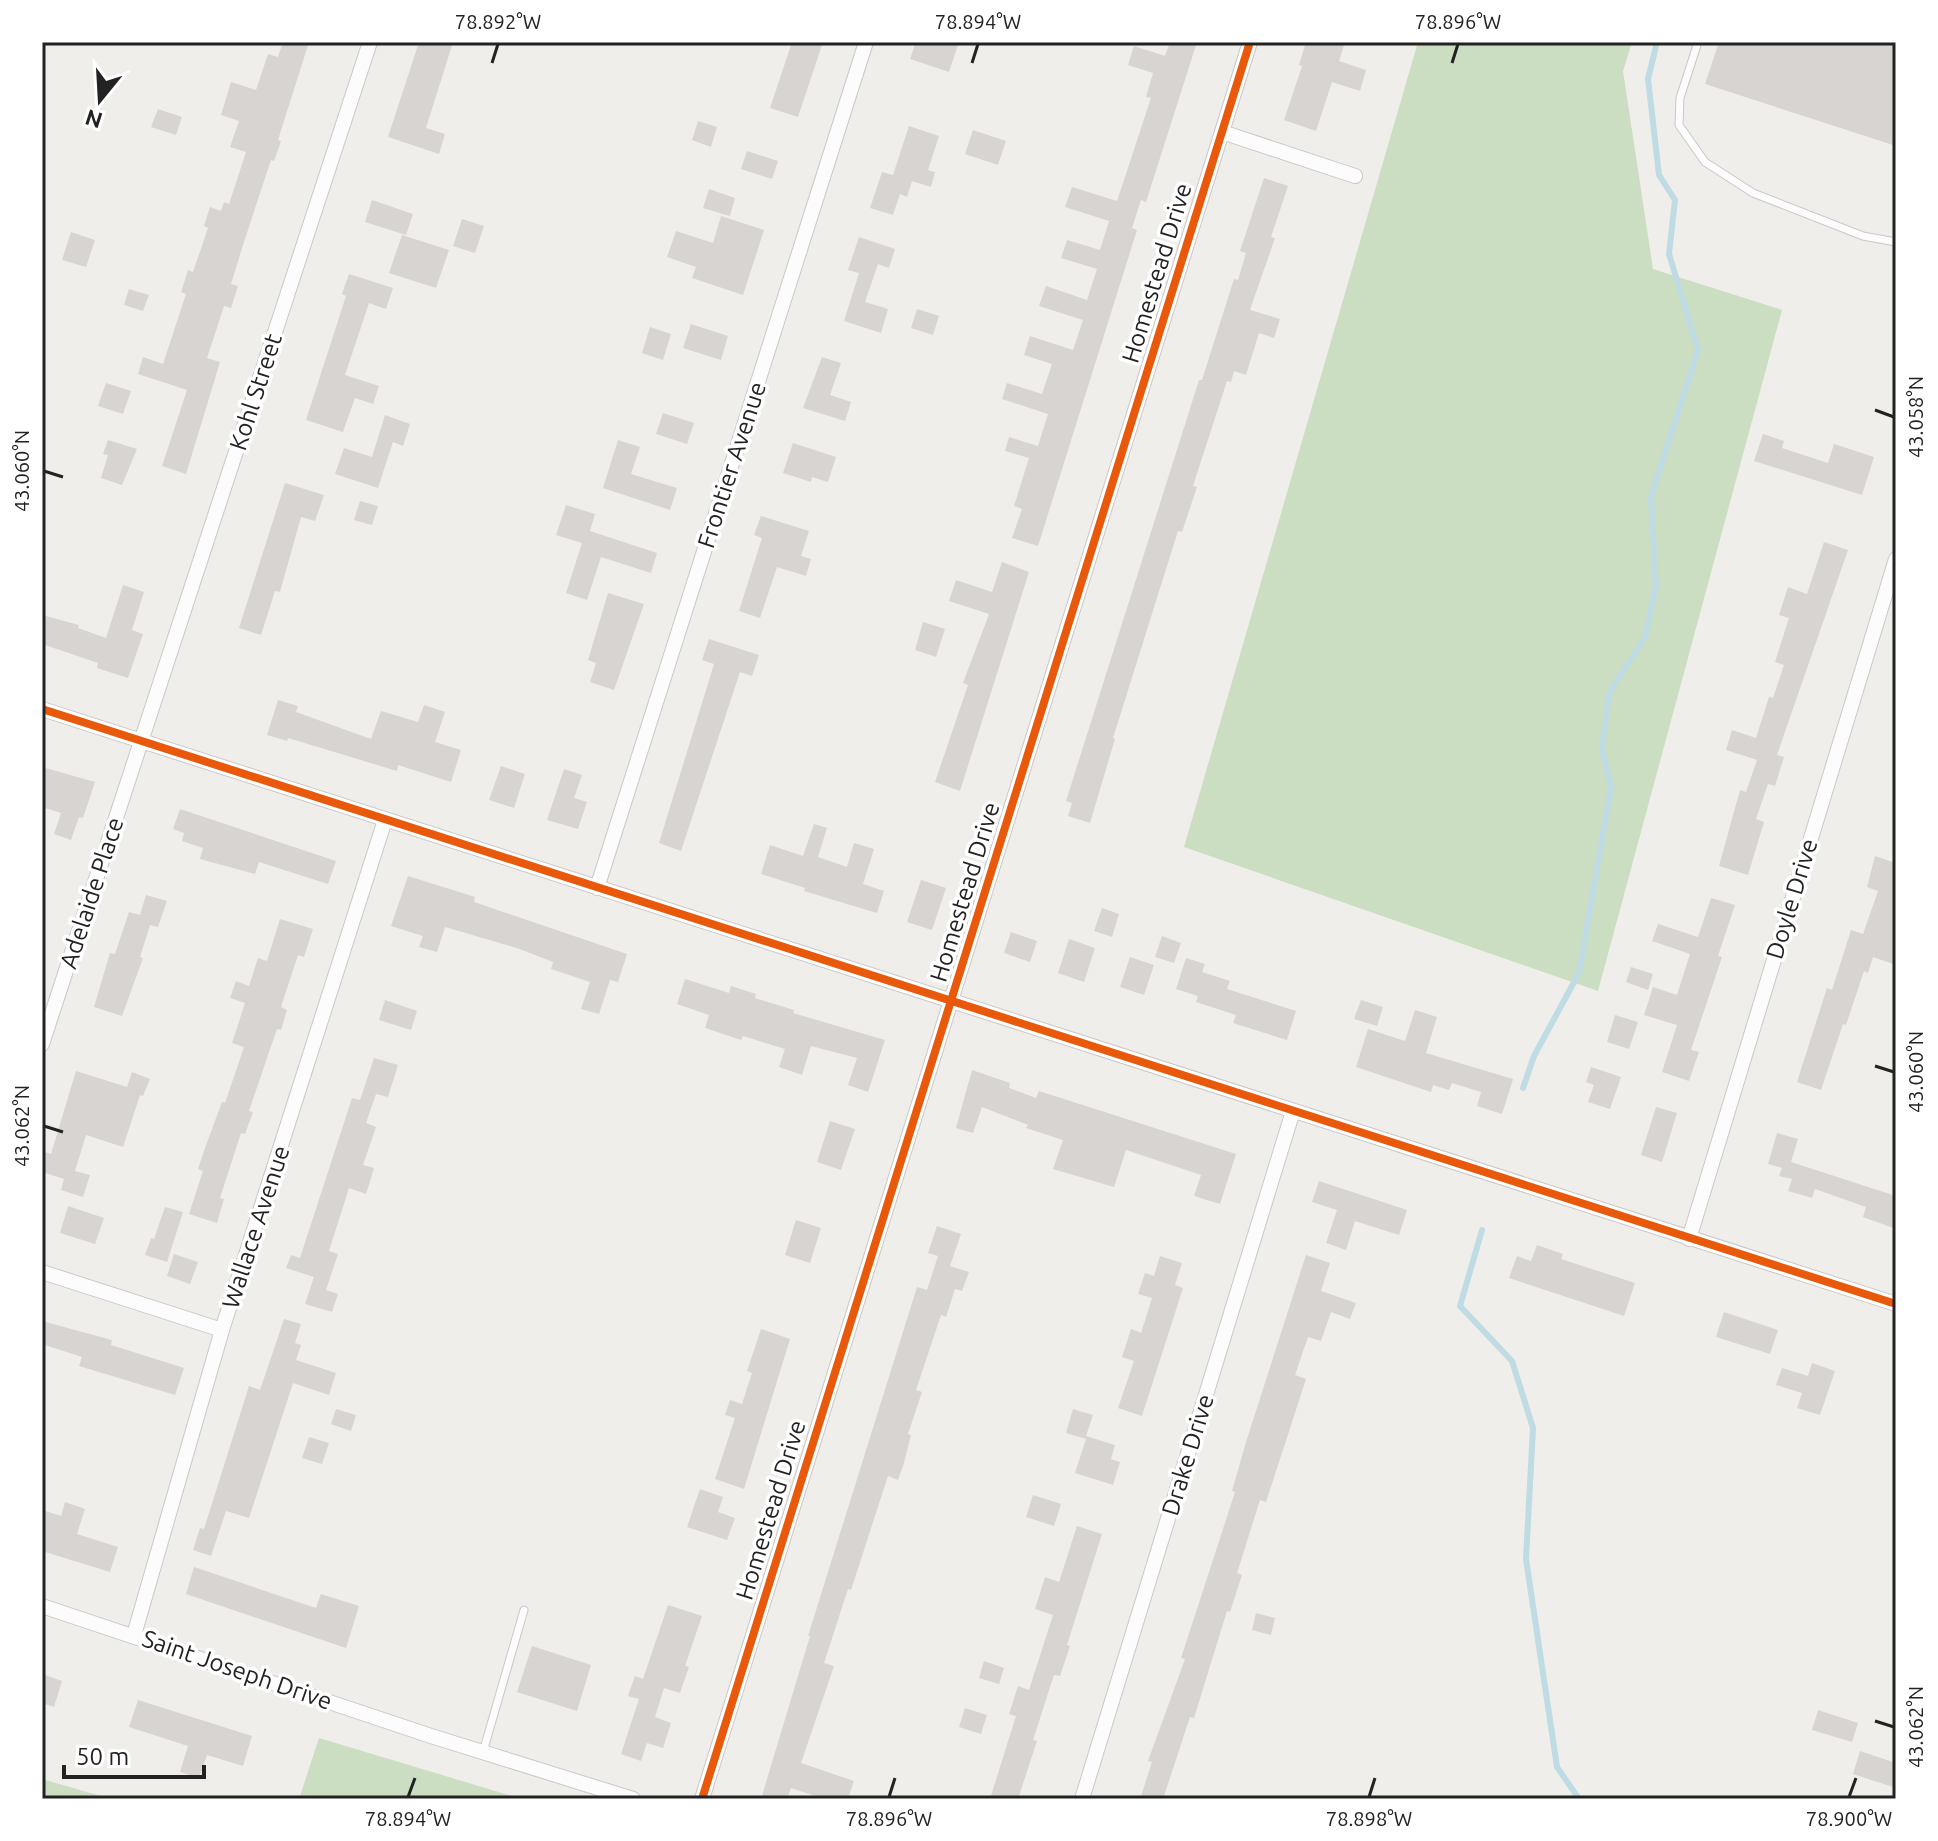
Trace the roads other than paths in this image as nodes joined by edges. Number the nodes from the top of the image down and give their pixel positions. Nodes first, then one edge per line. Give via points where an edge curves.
1 (370, 42) edge
2 (866, 42) edge
3 (1250, 42) edge
4 (1698, 42) edge
5 (1222, 132) junction
6 (1355, 176) dead end
7 (1896, 242) edge
8 (1896, 559) edge
9 (42, 709) edge
10 (142, 742) junction
11 (385, 820) junction
12 (597, 888) junction
13 (951, 1001) junction
14 (42, 1044) edge
15 (1293, 1111) junction
16 (1689, 1239) junction
17 (42, 1272) edge
18 (1896, 1304) edge
19 (222, 1330) junction
20 (42, 1606) edge
21 (524, 1610) dead end
22 (134, 1635) junction
23 (483, 1752) junction
24 (633, 1799) edge
25 (702, 1799) edge
26 (1082, 1799) edge

1 - 10 street, Kohl Street
2 - 12 street, Frontier Avenue
3 - 5 street, Homestead Drive
4 - 7 lane via 1680,98 1679,125 1705,162 1753,193 1863,236
5 - 6 street
5 - 13 street, Homestead Drive
8 - 16 street, Doyle Drive
9 - 10 street
10 - 11 street
10 - 14 street, Adelaide Place
11 - 12 street
11 - 19 street, Wallace Avenue
12 - 13 street
13 - 15 street
13 - 25 street, Homestead Drive
15 - 16 street
15 - 26 street, Drake Drive
16 - 18 street
17 - 19 street
19 - 22 street, Wallace Avenue
20 - 22 street, Saint Joseph Drive
21 - 23 lane
22 - 23 street, Saint Joseph Drive
23 - 24 street, Saint Joseph Drive

